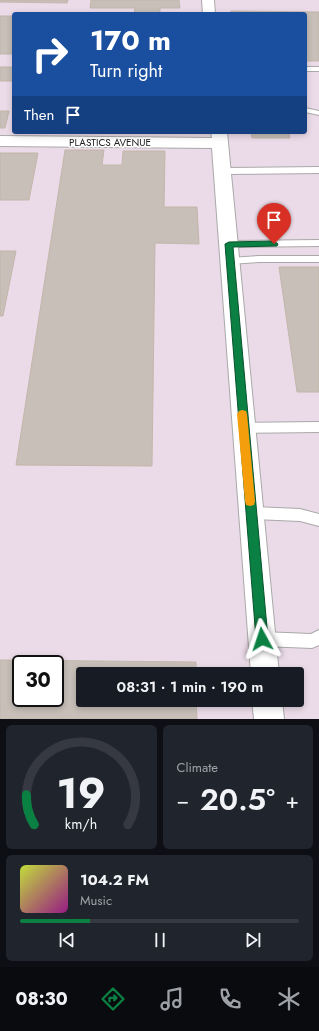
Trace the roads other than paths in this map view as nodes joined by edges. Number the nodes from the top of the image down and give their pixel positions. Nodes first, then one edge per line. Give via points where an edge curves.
1 (208, 0) edge
2 (209, 12) edge
3 (307, 69) edge
4 (319, 69) edge
5 (307, 110) edge
6 (319, 112) edge
7 (219, 137) edge
8 (0, 141) edge
9 (319, 170) edge
10 (223, 171) junction
11 (319, 243) edge
12 (230, 253) junction
13 (319, 259) edge
14 (319, 426) edge
15 (243, 428) junction
16 (251, 513) junction
17 (319, 520) edge
18 (319, 637) edge
19 (262, 639) junction
20 (264, 667) edge
21 (268, 707) edge
22 (269, 719) edge

1 - 2 street
3 - 4 lane
5 - 6 lane
7 - 8 street, PLASTICS AVENUE
7 - 10 street
9 - 10 lane
10 - 12 street
11 - 12 lane
12 - 13 lane via 259,259
12 - 15 street
14 - 15 lane
15 - 16 street
16 - 17 lane via 300,515
16 - 19 street
18 - 19 lane via 312,642
19 - 20 street
21 - 22 street

